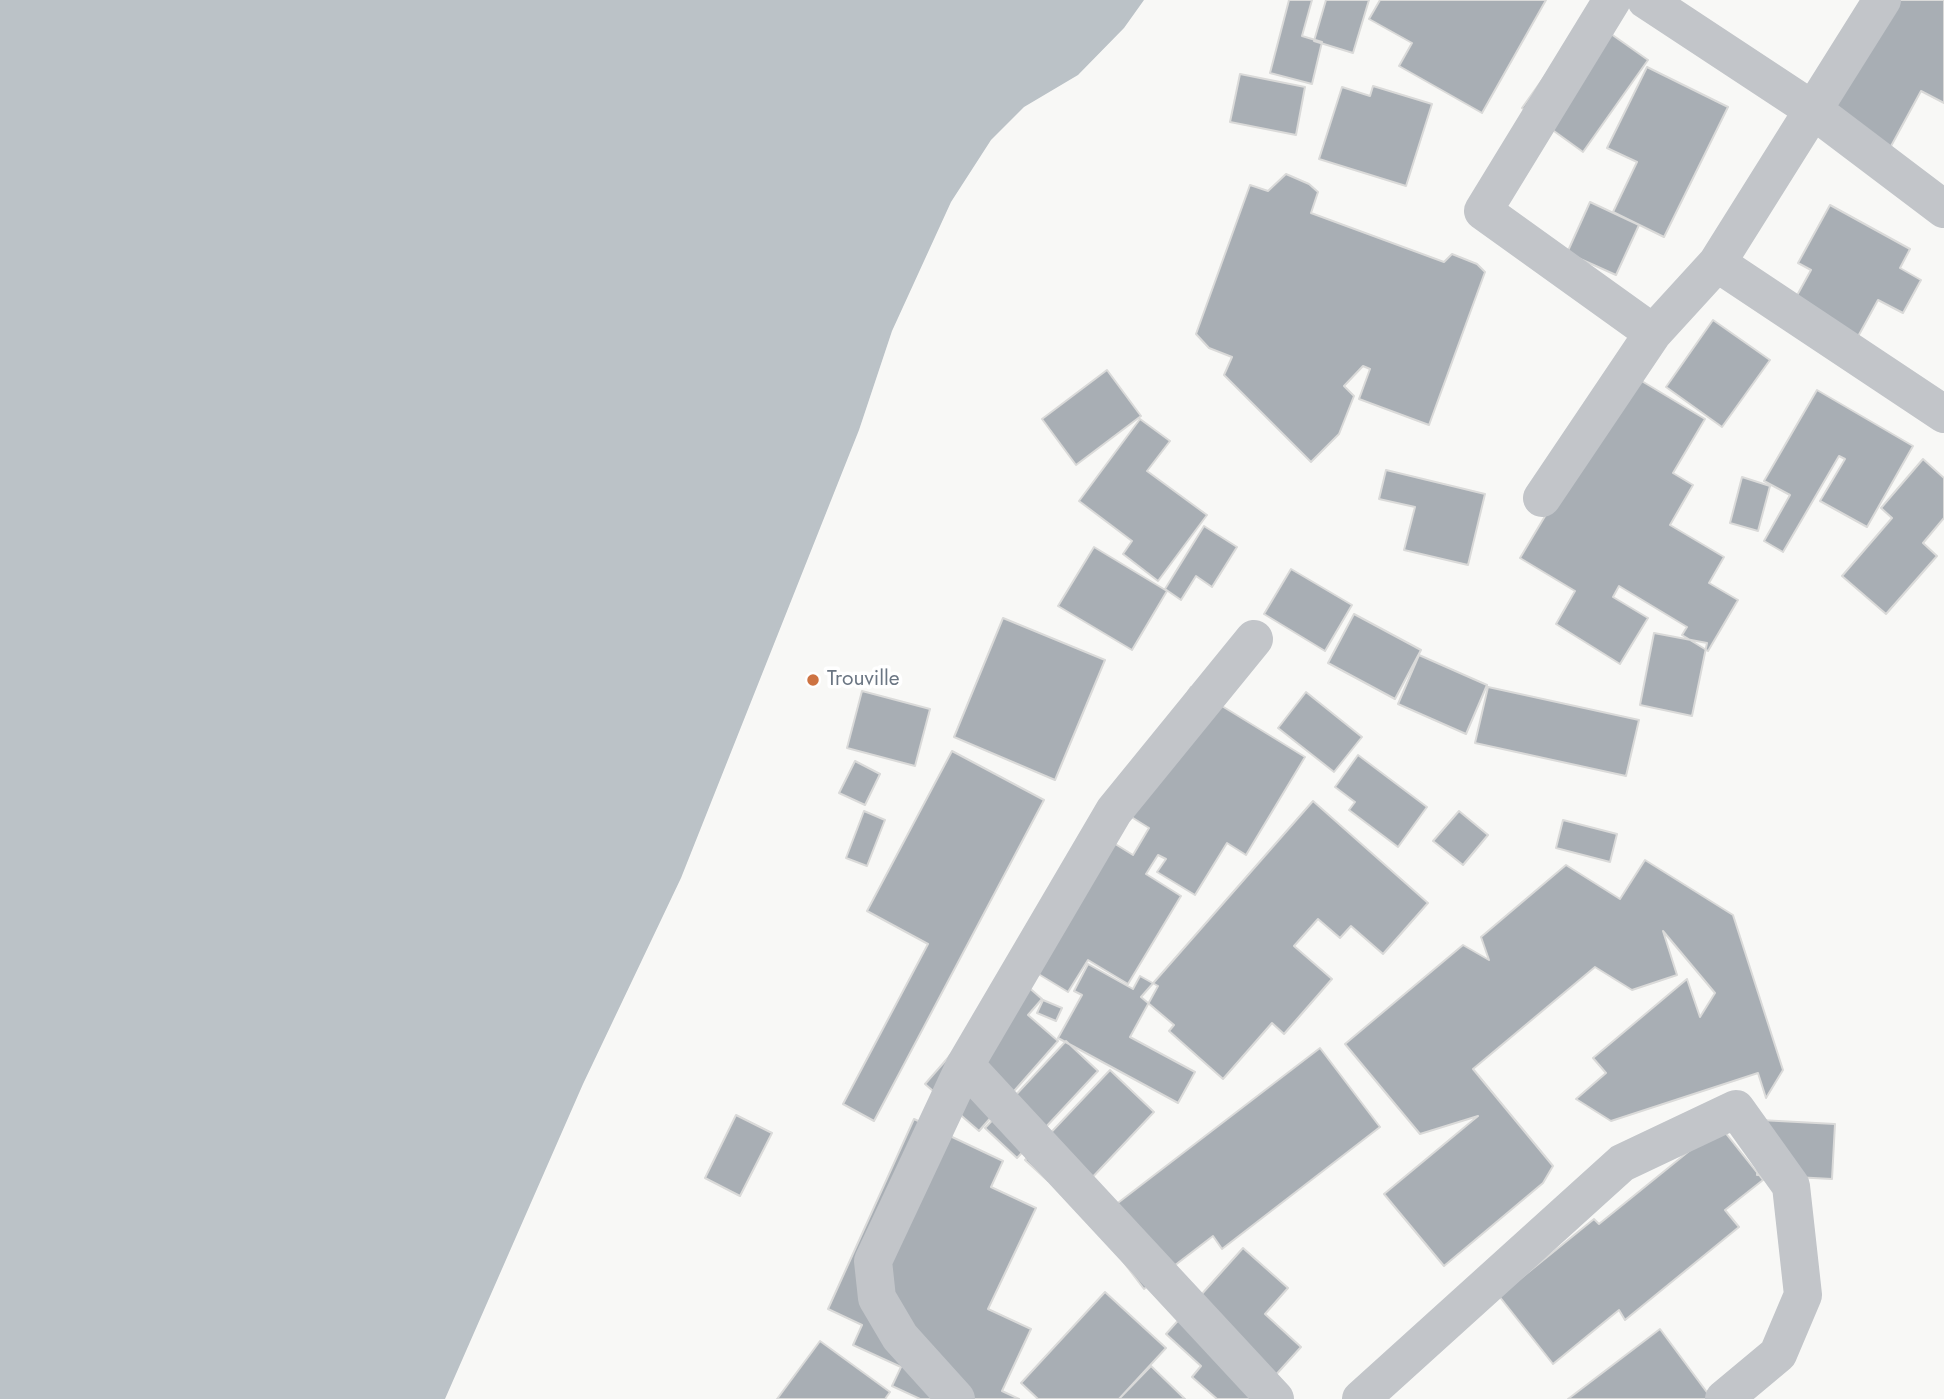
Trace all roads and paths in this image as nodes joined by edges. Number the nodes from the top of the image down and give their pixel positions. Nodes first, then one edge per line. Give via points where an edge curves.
1 (1612, 0) edge
2 (1646, 0) edge
3 (1882, 0) edge
4 (1813, 110) junction
5 (1944, 209) edge
6 (1717, 263) junction
7 (1653, 333) junction
8 (1944, 414) edge
9 (1542, 498) dead end
10 (1254, 639) dead end
11 (965, 1065) junction
12 (956, 1399) edge
13 (1275, 1399) edge
14 (1362, 1399) edge
15 (1724, 1399) edge

1 - 7 street via 1483,211
2 - 4 street
3 - 4 street
4 - 5 street
4 - 6 street
6 - 7 street
6 - 8 street
7 - 9 street
10 - 11 street via 1114,811
11 - 12 street via 873,1261 877,1298 900,1336
11 - 13 street
14 - 15 street via 1622,1163 1736,1109 1791,1186 1803,1294 1777,1354

